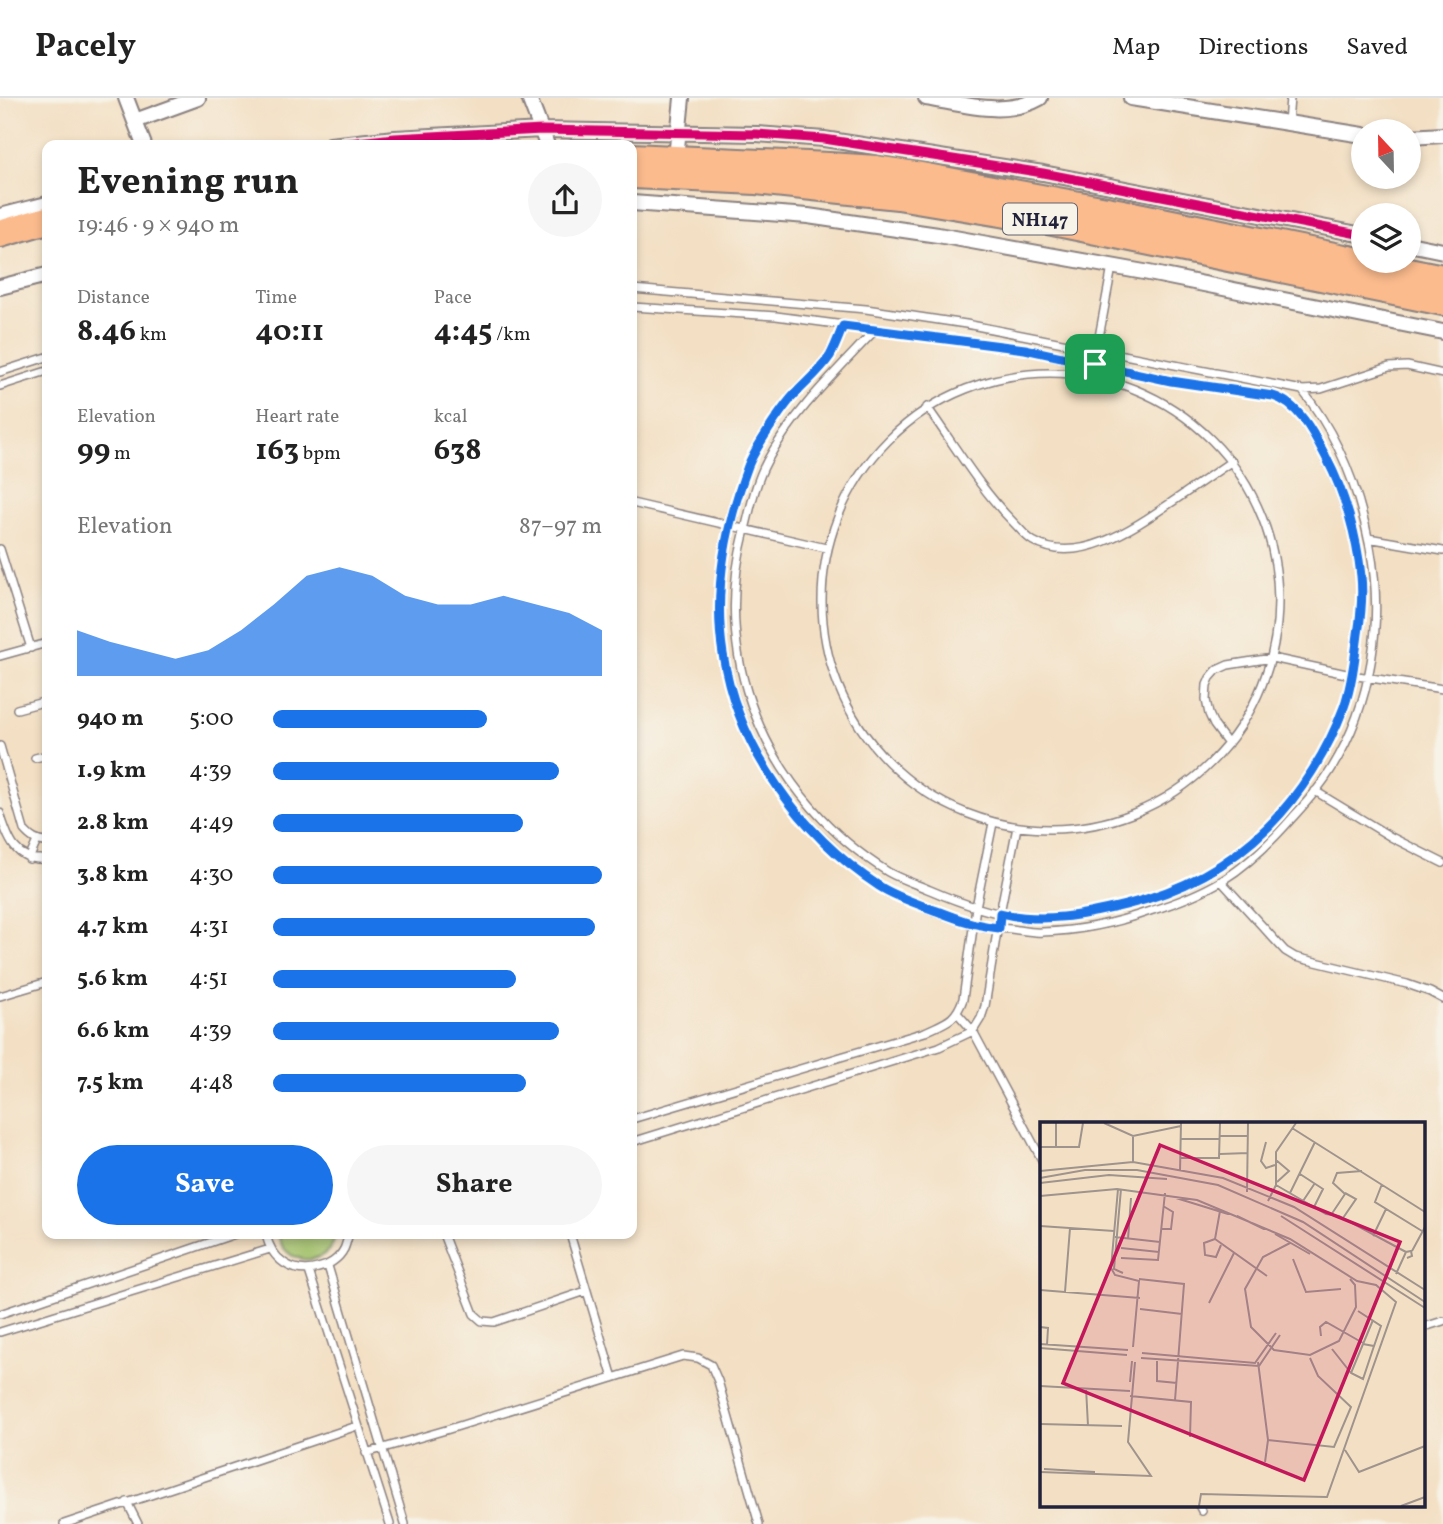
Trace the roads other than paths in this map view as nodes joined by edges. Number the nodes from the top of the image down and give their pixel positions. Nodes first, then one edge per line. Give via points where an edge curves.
1 (126, 98) edge
2 (198, 98) edge
3 (529, 98) edge
4 (682, 98) edge
5 (926, 98) edge
6 (1131, 98) edge
7 (1290, 98) edge
8 (1034, 100) edge
9 (135, 121) junction
10 (1288, 123) junction
11 (541, 130) junction
12 (1351, 133) edge
13 (1443, 135) edge
14 (1421, 136) edge
15 (142, 140) edge
16 (376, 140) edge
17 (545, 140) edge
18 (627, 140) edge
19 (637, 141) edge
20 (678, 146) junction
21 (637, 156) edge
22 (637, 176) edge
23 (637, 203) edge
24 (42, 205) edge
25 (0, 216) edge
26 (42, 221) edge
27 (1351, 233) edge
28 (0, 234) edge
29 (42, 240) edge
30 (1421, 246) edge
31 (1443, 251) edge
32 (0, 253) edge
33 (1112, 267) junction
34 (42, 276) edge
35 (1443, 278) edge
36 (0, 287) edge
37 (637, 289) edge
38 (1443, 302) edge
39 (637, 307) edge
40 (843, 326) junction
41 (875, 330) junction
42 (1443, 332) edge
43 (1098, 349) junction
44 (42, 359) edge
45 (1095, 364) junction
46 (0, 372) edge
47 (42, 373) edge
48 (1443, 374) edge
49 (1092, 375) junction
50 (0, 386) edge
51 (1302, 390) junction
52 (927, 407) junction
53 (1232, 461) junction
54 (637, 504) edge
55 (730, 526) junction
56 (745, 530) junction
57 (1368, 538) junction
58 (826, 548) junction
59 (0, 549) edge
60 (1443, 551) edge
61 (42, 645) edge
62 (31, 648) junction
63 (0, 656) edge
64 (1272, 658) junction
65 (1351, 675) junction
66 (1367, 677) junction
67 (1443, 690) edge
68 (42, 702) edge
69 (17, 709) dead end
70 (1228, 744) junction
71 (0, 746) edge
72 (42, 756) edge
73 (35, 758) dead end
74 (1315, 791) junction
75 (0, 813) edge
76 (993, 823) junction
77 (1017, 827) junction
78 (37, 841) junction
79 (42, 842) edge
80 (29, 859) junction
81 (42, 859) edge
82 (1443, 863) edge
83 (1222, 881) junction
84 (976, 907) junction
85 (1000, 913) junction
86 (974, 925) junction
87 (999, 928) junction
88 (42, 983) edge
89 (0, 996) edge
90 (1443, 999) edge
91 (958, 1014) junction
92 (973, 1031) junction
93 (637, 1118) edge
94 (637, 1140) edge
95 (1040, 1156) edge
96 (220, 1239) edge
97 (267, 1239) edge
98 (347, 1239) edge
99 (445, 1239) edge
100 (571, 1239) edge
101 (270, 1249) junction
102 (328, 1266) junction
103 (309, 1271) junction
104 (586, 1291) junction
105 (0, 1314) edge
106 (1443, 1321) edge
107 (1426, 1325) edge
108 (0, 1332) edge
109 (613, 1378) junction
110 (357, 1426) junction
111 (382, 1448) junction
112 (366, 1453) junction
113 (127, 1502) junction
114 (64, 1524) edge
115 (138, 1524) edge
116 (390, 1524) edge
117 (405, 1524) edge
118 (759, 1524) edge

1 - 9 street
2 - 9 street
3 - 11 street
4 - 20 street
5 - 8 street via 1000,109
6 - 10 street
7 - 10 lane
9 - 15 street
10 - 12 street
11 - 16 street
11 - 17 street
11 - 18 street
13 - 14 street
19 - 20 street
20 - 21 highway, NH147
20 - 27 street via 757,134 824,139 1043,173
20 - 35 highway, NH147 via 916,175
22 - 38 highway, NH147 via 756,181 898,196 1043,220
23 - 33 street via 808,216
24 - 25 street
26 - 28 highway
29 - 32 highway
30 - 31 street
33 - 42 street
33 - 43 lane
34 - 36 street
37 - 43 lane via 866,309
39 - 40 lane via 776,316
40 - 41 lane
40 - 55 lane via 831,354 792,397 749,463
41 - 45 lane via 1025,349
41 - 56 lane via 784,433 756,486
43 - 45 lane
43 - 51 lane
44 - 46 lane
45 - 49 lane
45 - 65 lane via 1273,396 1298,413 1332,470 1354,536 1361,596
47 - 50 lane
48 - 51 lane via 1389,366 1321,389
49 - 52 lane via 1035,372 979,383
49 - 53 lane via 1146,392 1193,421
51 - 57 lane via 1318,410 1350,474
52 - 53 lane via 1003,512 1033,541 1060,549 1119,536
52 - 58 lane via 898,428 853,482
53 - 64 lane via 1259,506 1275,555 1279,607
54 - 55 lane
55 - 56 lane
55 - 86 lane via 719,601 723,653 732,694 766,769 787,801 851,866 882,888
56 - 58 lane
56 - 84 lane via 737,559 734,630 752,709 768,746 819,815 851,846 890,873
57 - 60 lane
57 - 66 lane via 1376,603
58 - 76 lane via 820,607 828,665 853,719 890,766 937,801
59 - 62 lane
61 - 62 lane
62 - 63 lane
64 - 65 lane
64 - 70 lane via 1252,708
64 - 70 lane via 1227,665 1217,670 1207,685 1209,714
65 - 66 lane
65 - 85 lane via 1345,705 1310,773 1268,827 1235,855 1165,894 1103,911 1041,919
66 - 67 lane
66 - 74 lane via 1346,743
68 - 69 lane
70 - 77 lane via 1195,777 1155,804 1111,821 1064,829
71 - 78 lane via 24,830
72 - 73 lane
74 - 82 lane
74 - 83 lane via 1279,834
75 - 80 lane via 13,845
76 - 77 lane
76 - 84 lane
77 - 85 lane
78 - 79 lane
78 - 80 lane
80 - 81 lane
83 - 87 lane via 1167,906 1088,927 1040,933
83 - 90 lane via 1284,951 1407,984
84 - 85 lane
84 - 86 lane
85 - 87 lane
86 - 87 lane
86 - 91 lane
87 - 92 lane via 985,1006
88 - 89 lane
91 - 92 lane
91 - 93 lane via 925,1032
92 - 94 lane via 904,1059
92 - 95 lane
96 - 105 lane
97 - 101 lane
98 - 102 lane via 343,1252
99 - 104 lane via 474,1314 482,1321 494,1322
100 - 104 lane
101 - 103 lane via 286,1265
101 - 108 lane
102 - 103 lane
102 - 111 lane
103 - 110 lane
104 - 109 lane
106 - 107 lane
109 - 111 lane
109 - 118 lane via 683,1356 712,1364
110 - 112 lane
110 - 113 lane
111 - 112 lane
111 - 117 lane
112 - 116 lane
113 - 114 lane
113 - 115 lane

